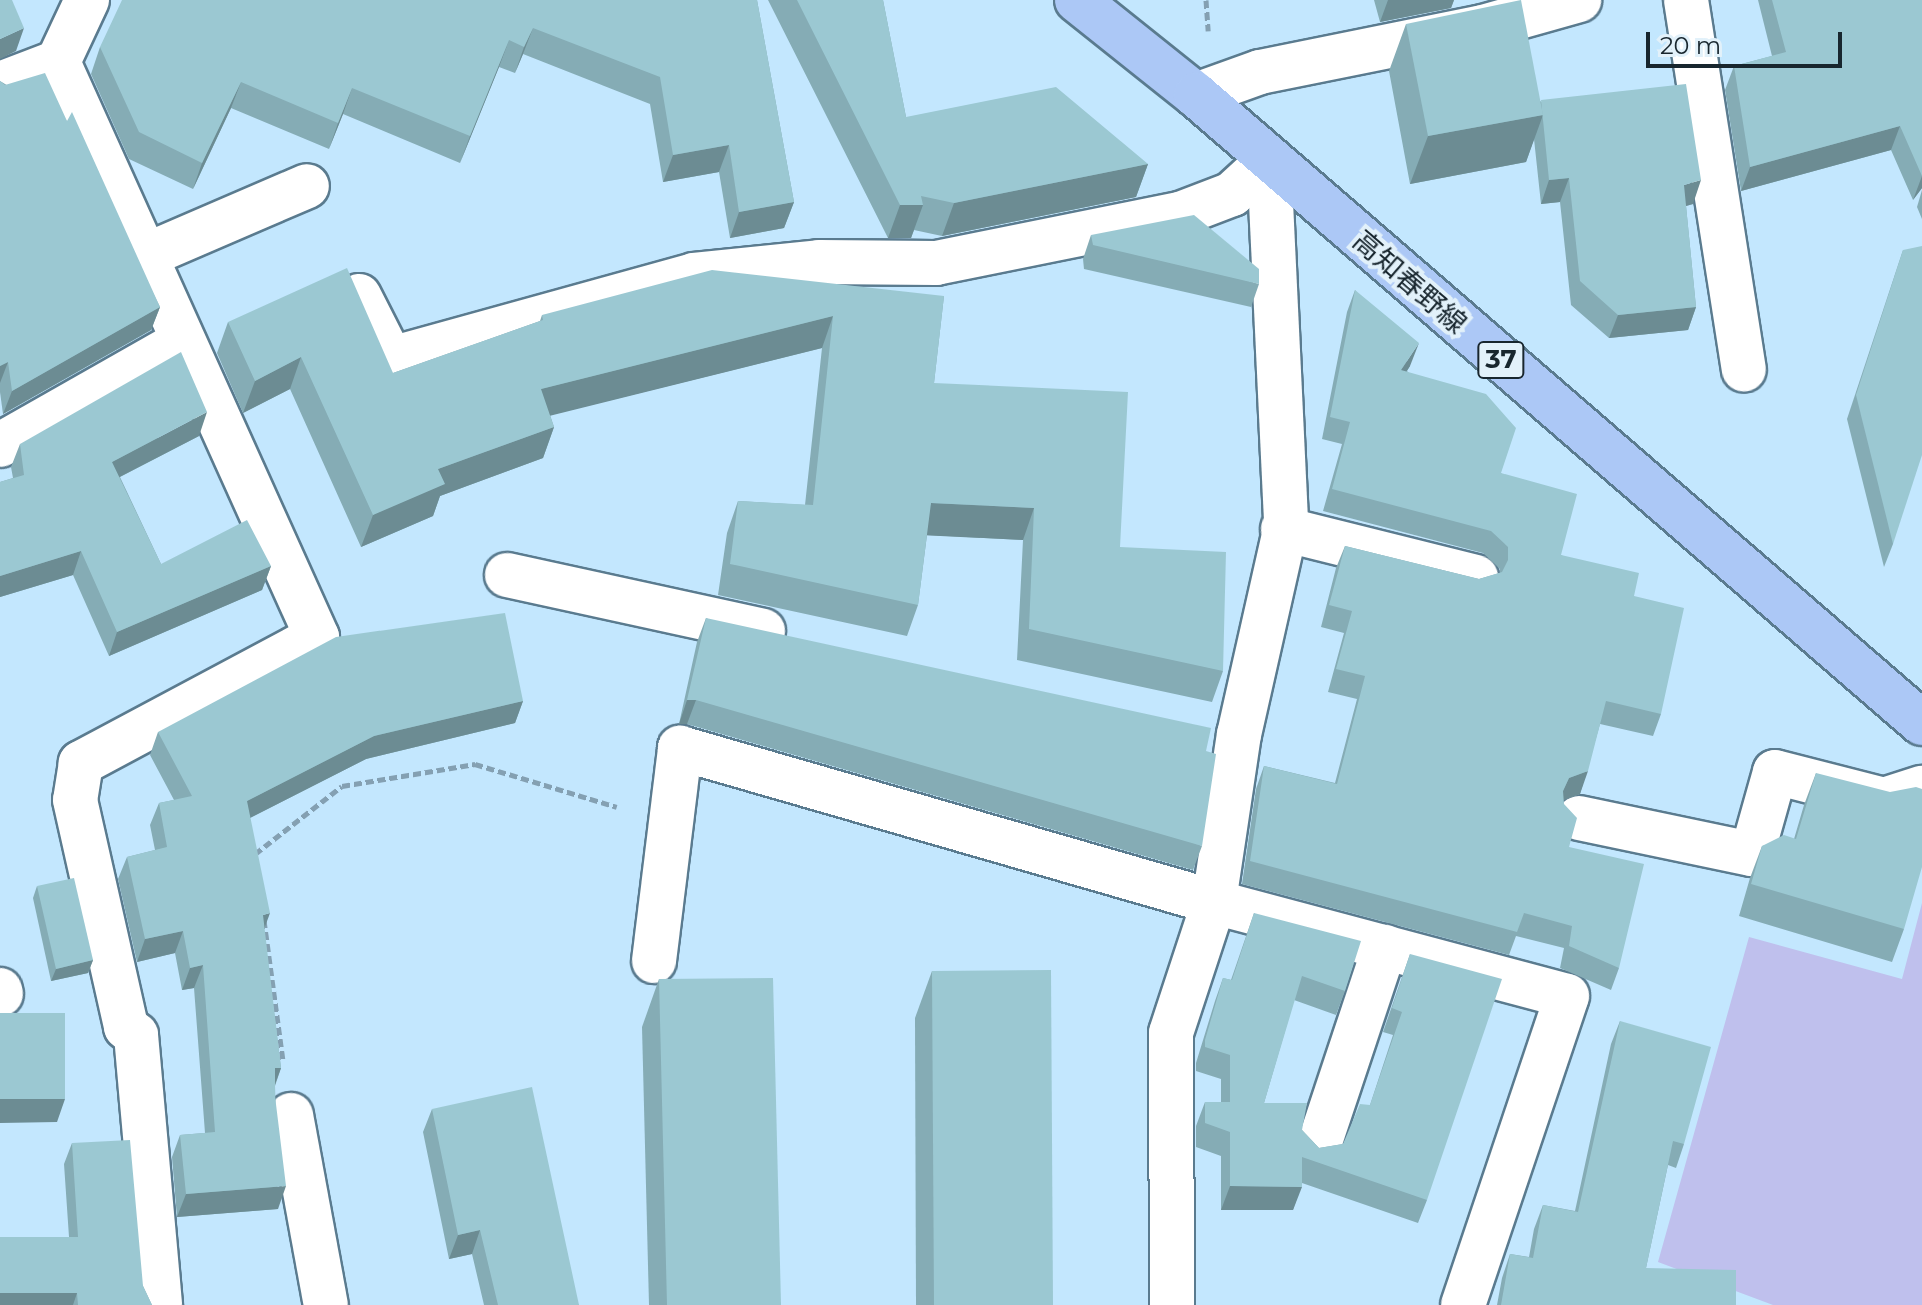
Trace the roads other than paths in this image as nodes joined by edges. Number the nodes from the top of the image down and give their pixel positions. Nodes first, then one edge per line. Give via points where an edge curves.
1 (1077, 0) edge
2 (1579, 0) edge
3 (1686, 0) edge
4 (75, 4) edge
5 (1480, 14) edge
6 (58, 62) junction
7 (0, 84) edge
8 (1196, 95) junction
9 (1269, 160) junction
10 (307, 186) dead end
11 (147, 255) junction
12 (359, 296) edge
13 (183, 341) junction
14 (1744, 369) dead end
15 (0, 445) edge
16 (1283, 529) junction
17 (507, 575) dead end
18 (1476, 577) edge
19 (803, 639) edge
20 (1922, 723) edge
21 (1192, 724) edge
22 (1239, 734) junction
23 (1922, 788) edge
24 (1579, 818) edge
25 (1214, 902) junction
26 (1385, 947) junction
27 (654, 961) dead end
28 (291, 1115) road end
29 (1318, 1148) edge
30 (160, 1305) edge
31 (326, 1305) edge
32 (1172, 1305) edge
33 (1463, 1305) edge

1 - 8 main road, 高知春野線 / 37
2 - 5 street
3 - 14 street
4 - 6 street
5 - 8 street via 1260,72
6 - 7 street
6 - 11 street
8 - 9 main road, 高知春野線 / 37
9 - 12 street via 1232,194 1180,214 936,263 819,262 694,275 391,359
9 - 16 street
9 - 20 main road, 高知春野線 / 37
10 - 11 street
11 - 13 street
13 - 15 street
13 - 30 street via 317,637 81,763 75,800 126,1027 136,1035
16 - 18 street
16 - 22 street
17 - 19 street
21 - 22 street
22 - 25 street
23 - 24 street via 1884,800 1775,772 1752,854
25 - 26 street
25 - 27 street via 680,748
25 - 32 street via 1171,1033
26 - 29 street
26 - 33 street via 1567,996
28 - 31 street

